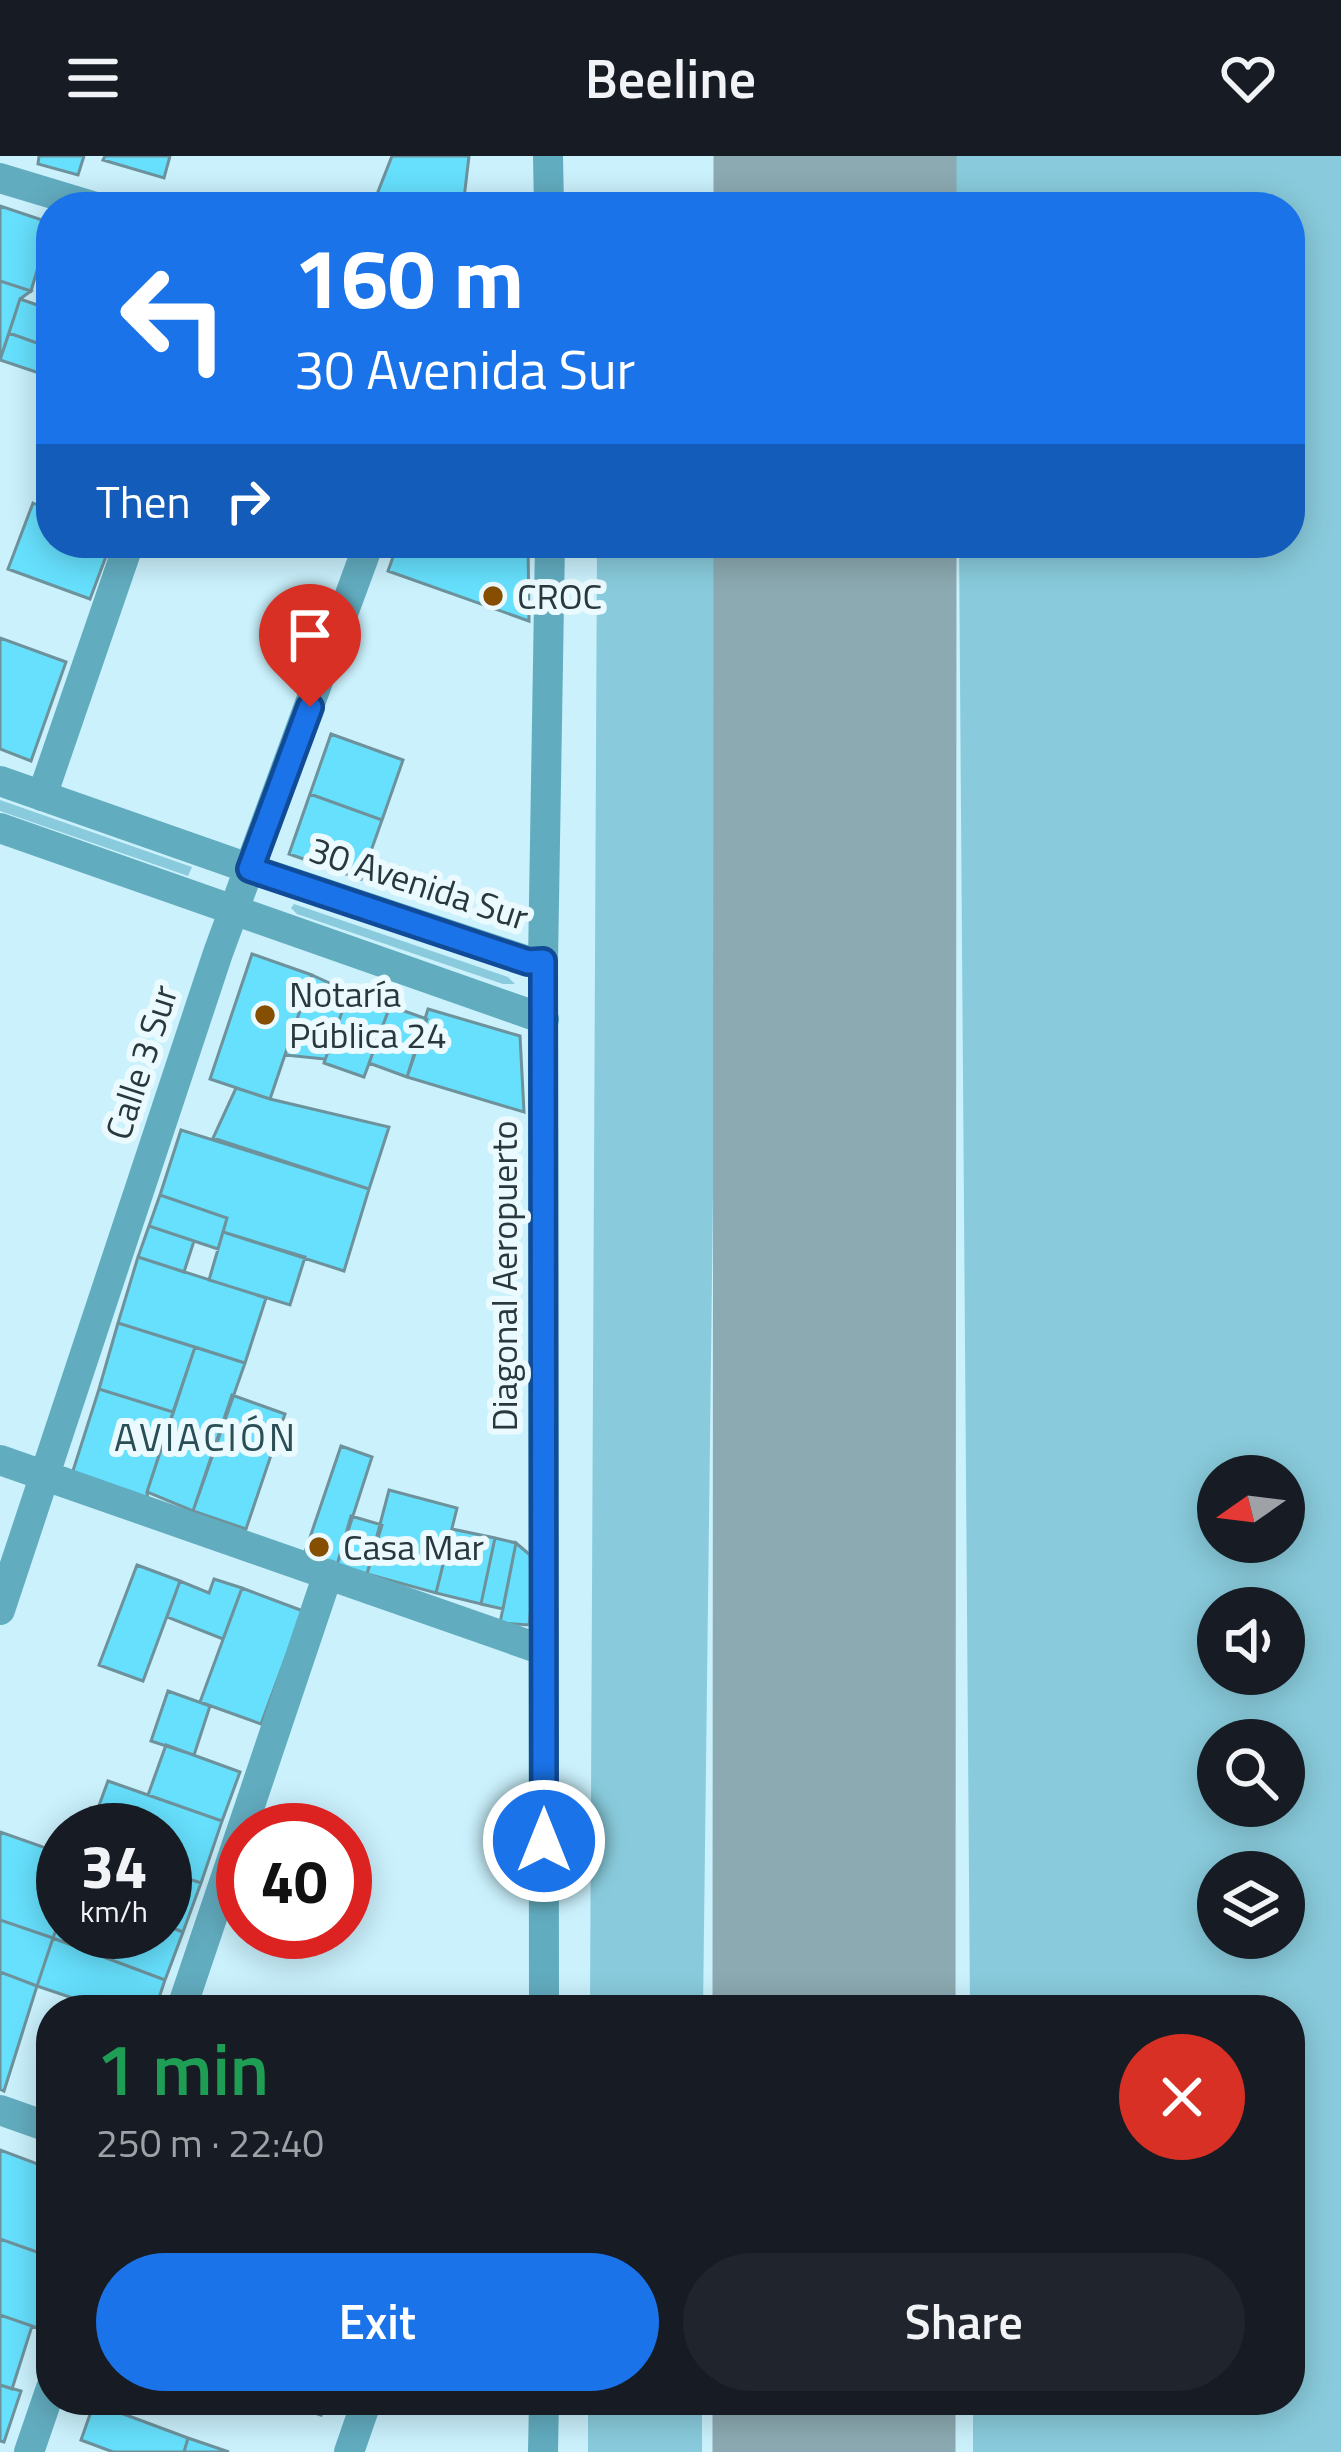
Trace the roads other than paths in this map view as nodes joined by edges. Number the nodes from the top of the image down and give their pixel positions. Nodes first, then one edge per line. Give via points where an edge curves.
1 (548, 156) edge
2 (0, 178) edge
3 (46, 192) edge
4 (549, 192) edge
5 (124, 558) edge
6 (364, 558) edge
7 (550, 558) edge
8 (0, 781) edge
9 (42, 796) junction
10 (0, 828) edge
11 (250, 869) junction
12 (235, 912) junction
13 (543, 961) junction
14 (544, 1019) junction
15 (0, 1460) edge
16 (46, 1476) junction
17 (328, 1574) junction
18 (0, 1610) edge
19 (543, 1650) junction
20 (186, 1995) edge
21 (544, 1995) edge
22 (0, 2110) edge
23 (36, 2123) edge
24 (42, 2415) edge
25 (362, 2415) edge
26 (544, 2415) edge
27 (29, 2452) edge
28 (349, 2452) edge
29 (543, 2452) edge

1 - 4 street
2 - 3 street
5 - 9 street
6 - 11 street, Calle 3 Sur
7 - 13 street, Diagonal Aeropuerto
8 - 9 street, 30 Avenida Sur
9 - 11 street, 30 Avenida Sur
10 - 12 street
11 - 12 street, Calle 3 Sur
11 - 13 street, 30 Avenida Sur
12 - 14 street
12 - 16 street, Calle 3 Sur
13 - 14 street, Diagonal Aeropuerto
14 - 19 street, Diagonal Aeropuerto
15 - 16 street
16 - 17 street
16 - 18 street, Calle 3 Sur
17 - 19 street
17 - 20 street
19 - 21 street, Diagonal Aeropuerto
22 - 23 street
24 - 27 street
25 - 28 street
26 - 29 street

